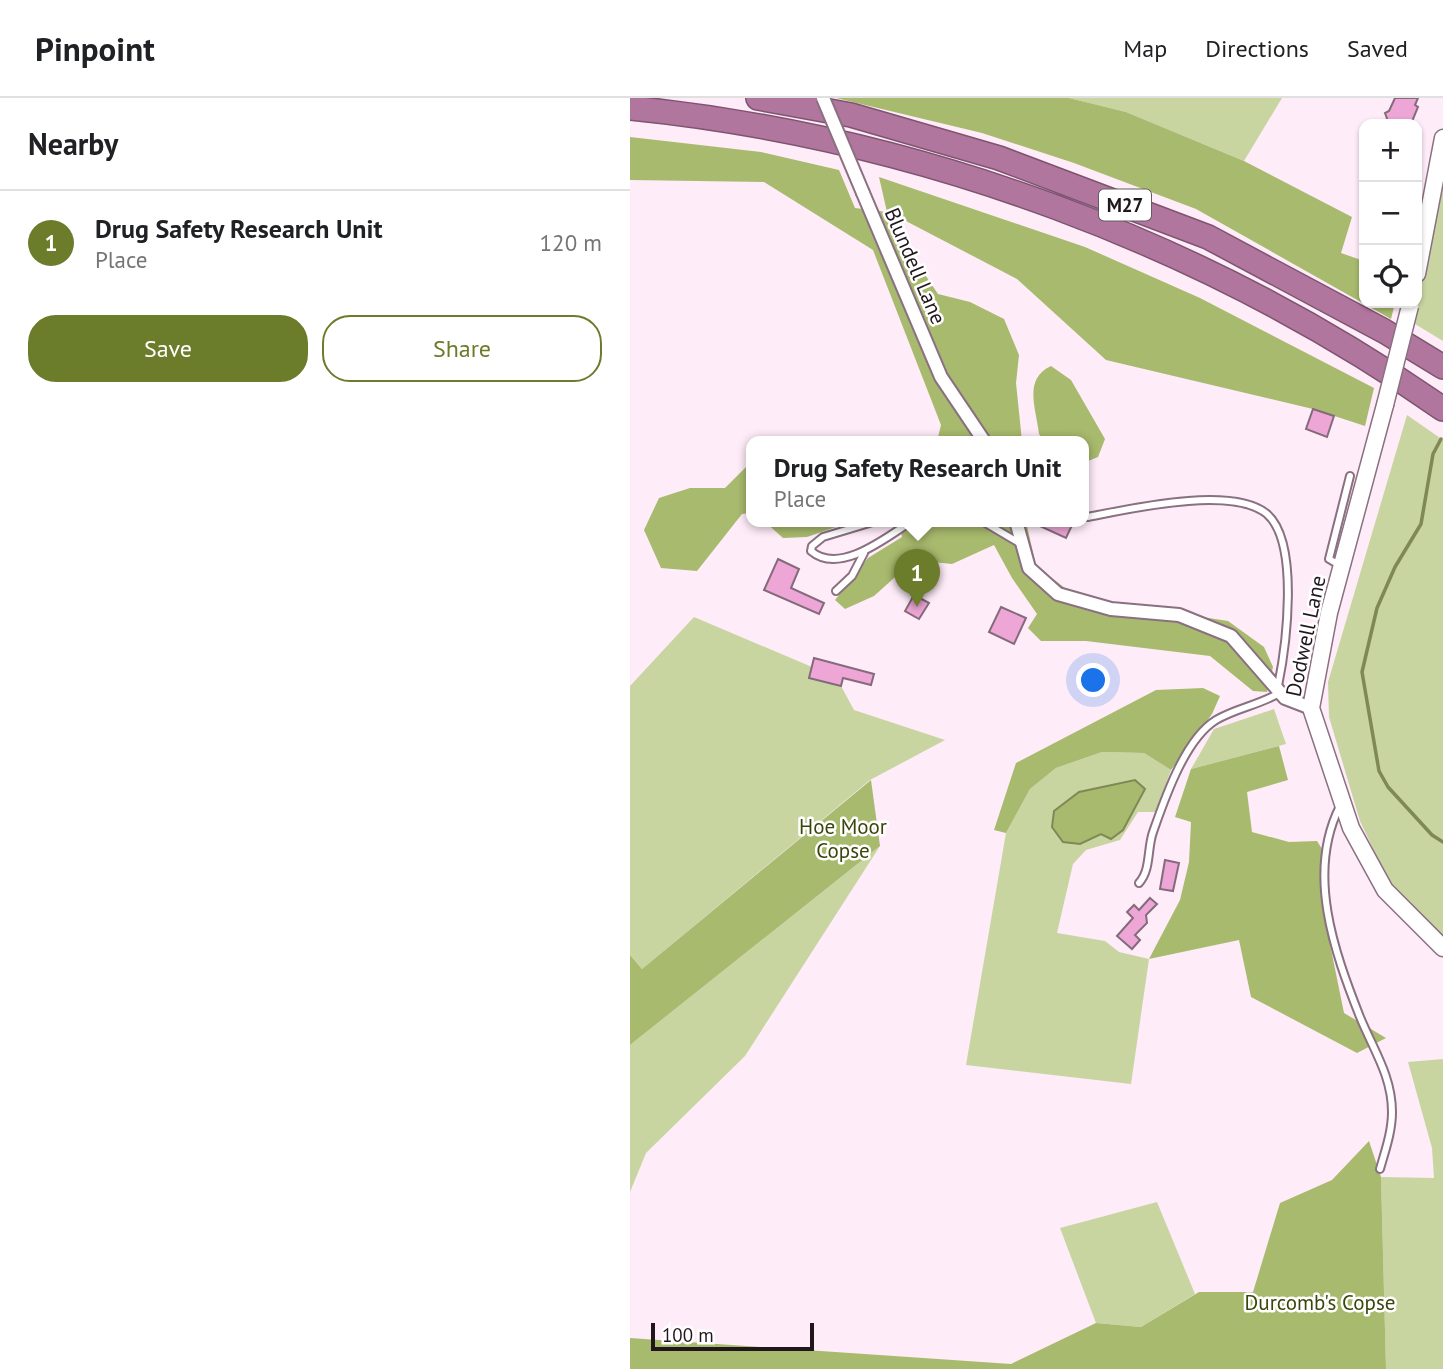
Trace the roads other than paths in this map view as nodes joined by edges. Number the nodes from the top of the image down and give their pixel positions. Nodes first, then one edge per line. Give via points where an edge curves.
1 (758, 98) edge
2 (823, 98) edge
3 (630, 108) edge
4 (1443, 138) edge
5 (1422, 248) edge
6 (1409, 308) edge
7 (1443, 367) edge
8 (1443, 409) edge
9 (981, 436) edge
10 (1350, 476) dead end
11 (1089, 517) edge
12 (856, 527) edge
13 (903, 527) edge
14 (992, 527) edge
15 (1018, 527) edge
16 (1023, 545) junction
17 (863, 553) junction
18 (1342, 567) junction
19 (836, 591) dead end
20 (1279, 690) junction
21 (1311, 708) junction
22 (1342, 801) junction
23 (1139, 883) dead end
24 (1443, 948) edge
25 (1380, 1169) dead end

1 - 7 highway, M27 via 851,115 999,158 1208,237
2 - 9 street, Blundell Lane, bridge via 940,377
3 - 8 highway, M27 via 682,113 884,153 1077,215 1258,298
4 - 5 street
6 - 18 street, Dodwell Lane, bridge
10 - 18 lane via 1329,559
11 - 20 lane via 1163,502 1196,501 1251,506 1268,515 1281,536 1287,583
12 - 17 lane via 823,537 811,551 829,557
13 - 17 lane
14 - 16 lane
15 - 16 street
16 - 20 street via 1029,568 1058,594 1111,610 1179,615 1231,636
17 - 19 lane via 852,576
18 - 21 street, Dodwell Lane
20 - 21 street via 1285,698
20 - 23 lane via 1252,707 1219,719 1194,742 1169,789 1146,855 1145,876
21 - 22 street, Dodwell Lane
22 - 24 street, Dodwell Lane via 1351,828 1385,890
22 - 25 lane via 1331,822 1322,870 1342,964 1386,1073 1391,1098 1391,1127

